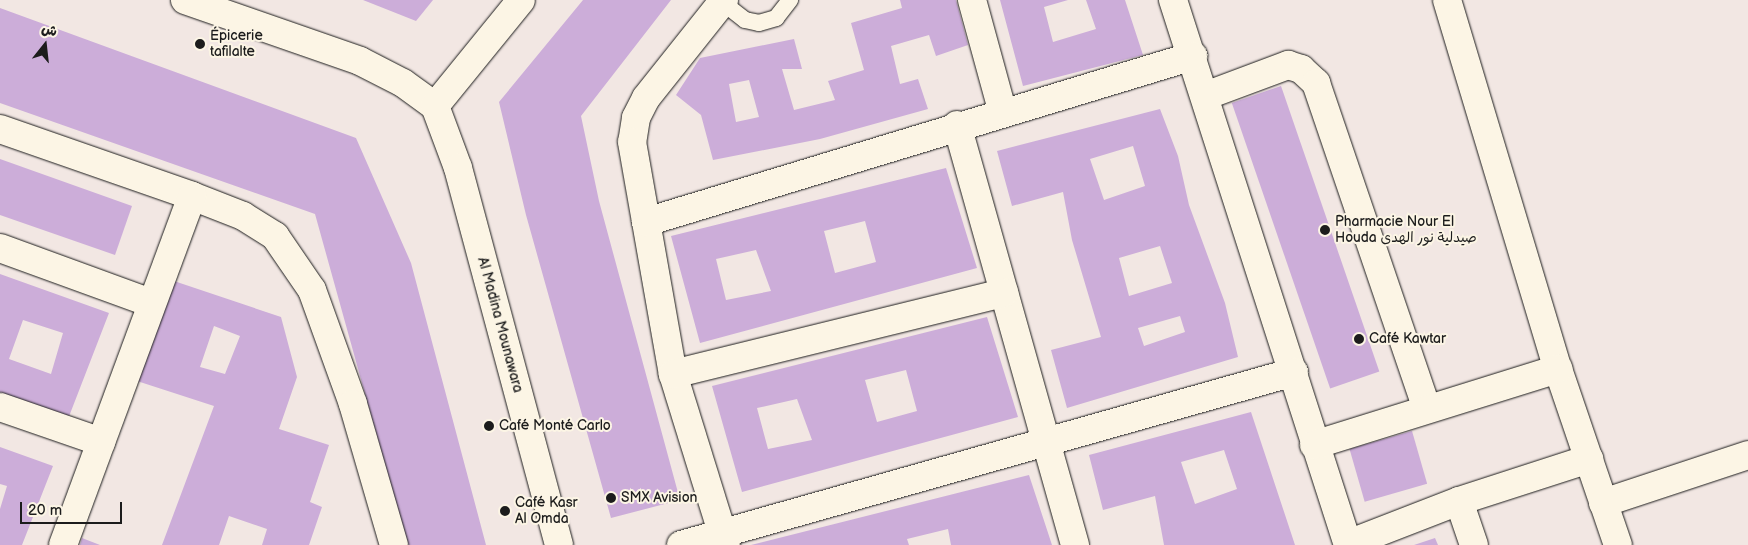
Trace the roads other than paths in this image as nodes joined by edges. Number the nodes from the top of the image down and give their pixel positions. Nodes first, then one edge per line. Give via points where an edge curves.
1 (186, 0) edge
2 (521, 0) edge
3 (790, 0) edge
4 (972, 0) edge
5 (1173, 0) edge
6 (1447, 0) edge
7 (723, 1) edge
8 (248, 10) edge
9 (1193, 56) junction
10 (1205, 96) junction
11 (435, 106) junction
12 (1003, 113) junction
13 (957, 125) junction
14 (0, 129) edge
15 (192, 196) junction
16 (646, 222) junction
17 (0, 248) edge
18 (1004, 293) junction
19 (152, 303) junction
20 (1558, 368) junction
21 (1294, 372) junction
22 (673, 374) junction
23 (0, 407) edge
24 (1427, 408) junction
25 (101, 442) junction
26 (1049, 443) junction
27 (1314, 445) junction
28 (1748, 455) edge
29 (1589, 459) junction
30 (1459, 501) junction
31 (1604, 503) junction
32 (724, 540) edge
33 (63, 545) edge
34 (394, 545) edge
35 (559, 545) edge
36 (681, 545) edge
37 (1075, 545) edge
38 (1348, 545) edge
39 (1474, 545) edge
40 (1618, 545) edge

1 - 8 street
2 - 11 street
3 - 7 lane via 776,18 759,23 745,20
4 - 12 street
5 - 9 street
6 - 20 street
7 - 16 street via 646,98 636,118 632,142
8 - 11 street via 403,83
9 - 10 street
9 - 12 street
10 - 21 street
10 - 24 street via 1288,65 1301,69 1316,83
11 - 35 street, Al Madina Mounawara via 458,168
12 - 13 street
13 - 16 street
13 - 18 street
14 - 15 street
15 - 19 street
15 - 34 street via 244,216 275,236 308,283 353,404
16 - 22 street
17 - 19 street
18 - 22 street
18 - 26 street
19 - 25 street
20 - 24 street
20 - 29 street
21 - 26 street
21 - 27 street
22 - 32 street
23 - 25 street
24 - 27 street
25 - 33 street
26 - 32 street
26 - 37 street
27 - 38 street
28 - 31 street
29 - 30 street
29 - 31 street
30 - 38 street
30 - 39 street
31 - 40 street
32 - 36 street

